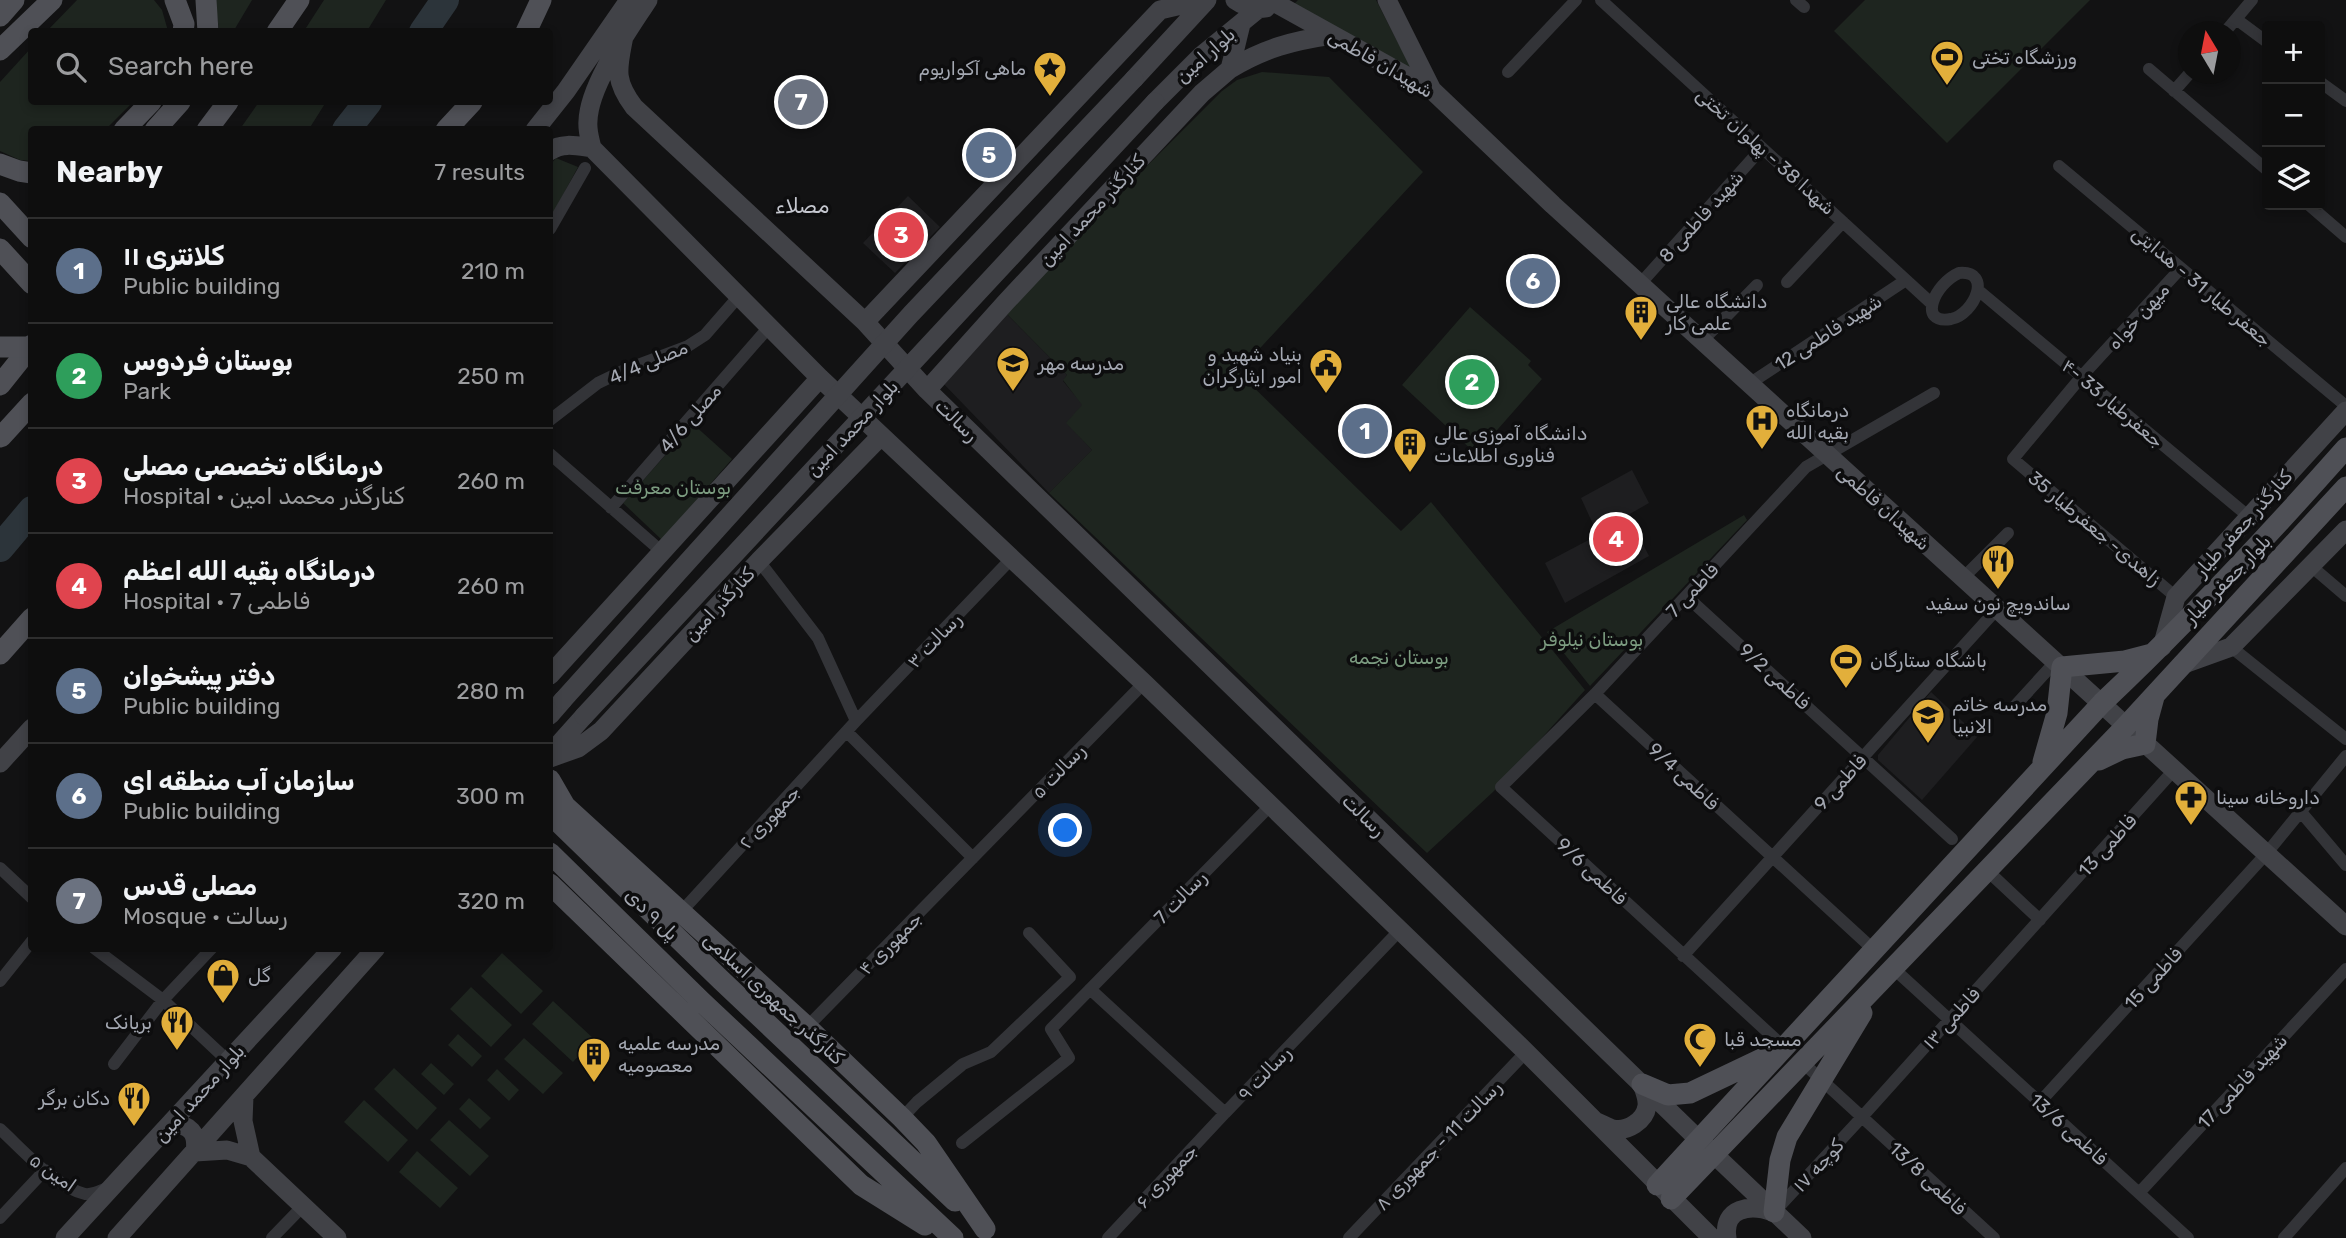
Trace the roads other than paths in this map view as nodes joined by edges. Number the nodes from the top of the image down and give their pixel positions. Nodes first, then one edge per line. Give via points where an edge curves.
1 (14, 0) edge
2 (52, 0) edge
3 (175, 0) edge
4 (206, 0) edge
5 (288, 0) edge
6 (299, 0) edge
7 (541, 0) edge
8 (629, 0) edge
9 (648, 0) edge
10 (1205, 0) edge
11 (1235, 0) edge
12 (1387, 0) edge
13 (1576, 0) edge
14 (1601, 0) edge
15 (2252, 0) edge
16 (1279, 2) edge
17 (1257, 10) junction
18 (0, 16) edge
19 (2236, 19) joint
20 (1241, 24) junction
21 (184, 28) edge
22 (208, 28) edge
23 (276, 28) edge
24 (277, 28) edge
25 (528, 28) edge
26 (1332, 35) junction
27 (624, 36) junction
28 (2262, 38) edge
29 (0, 50) edge
30 (1230, 69) junction
31 (2149, 69) dead end
32 (1508, 72) dead end
33 (1134, 79) joint
34 (2180, 84) edge
35 (2323, 84) edge
36 (1432, 89) junction
37 (2174, 91) junction
38 (1155, 102) joint
39 (2346, 102) edge
40 (148, 105) edge
41 (177, 105) edge
42 (226, 105) edge
43 (469, 105) edge
44 (128, 126) edge
45 (159, 126) edge
46 (212, 126) edge
47 (450, 126) edge
48 (538, 126) edge
49 (1762, 148) junction
50 (553, 149) edge
51 (592, 156) junction
52 (0, 163) edge
53 (2059, 166) dead end
54 (2262, 166) edge
55 (28, 173) edge
56 (0, 203) edge
57 (2315, 210) edge
58 (1843, 222) junction
59 (553, 224) edge
60 (28, 234) edge
61 (2346, 237) edge
62 (0, 249) edge
63 (2180, 268) junction
64 (28, 280) edge
65 (1906, 280) junction
66 (1787, 282) dead end
67 (1640, 284) junction
68 (1757, 285) dead end
69 (1978, 289) junction
70 (739, 296) junction
71 (1931, 303) junction
72 (865, 322) junction
73 (769, 327) junction
74 (1702, 341) junction
75 (28, 346) edge
76 (0, 347) edge
77 (28, 351) edge
78 (2082, 376) junction
79 (820, 378) junction
80 (1749, 384) junction
81 (0, 385) edge
82 (927, 390) junction
83 (1934, 393) dead end
84 (28, 408) edge
85 (2346, 408) edge
86 (553, 417) edge
87 (28, 428) edge
88 (880, 437) junction
89 (1, 438) edge
90 (2346, 448) edge
91 (1827, 456) junction
92 (553, 457) edge
93 (2013, 459) joint
94 (2346, 487) edge
95 (611, 508) junction
96 (2248, 516) junction
97 (2346, 530) edge
98 (2008, 533) dead end
99 (661, 551) junction
100 (1012, 558) junction
101 (759, 561) junction
102 (2311, 566) junction
103 (1963, 578) junction
104 (1686, 596) junction
105 (2346, 596) edge
106 (2176, 597) junction
107 (1997, 609) junction
108 (28, 622) edge
109 (2231, 647) junction
110 (2159, 650) junction
111 (0, 654) edge
112 (2059, 664) junction
113 (2180, 666) junction
114 (553, 672) edge
115 (1144, 682) junction
116 (2155, 693) junction
117 (1595, 694) junction
118 (556, 700) edge
119 (2102, 703) junction
120 (2013, 708) dead end
121 (856, 721) junction
122 (2126, 726) junction
123 (28, 732) edge
124 (847, 732) junction
125 (2346, 739) edge
126 (2145, 744) junction
127 (553, 752) edge
128 (553, 755) edge
129 (2346, 755) edge
130 (1863, 757) junction
131 (0, 763) edge
132 (2174, 770) junction
133 (2040, 771) junction
134 (2083, 771) junction
135 (1501, 787) joint
136 (1270, 805) junction
137 (555, 809) edge
138 (2301, 812) junction
139 (1952, 839) dead end
140 (2266, 854) junction
141 (553, 856) edge
142 (1772, 857) junction
143 (973, 859) junction
144 (2346, 865) edge
145 (0, 868) edge
146 (1992, 875) dead end
147 (553, 887) edge
148 (28, 894) edge
149 (681, 912) junction
150 (2040, 920) junction
151 (2346, 925) edge
152 (1400, 930) junction
153 (1029, 933) dead end
154 (28, 946) edge
155 (1874, 950) junction
156 (99, 952) edge
157 (208, 952) edge
158 (329, 952) edge
159 (372, 952) edge
160 (1683, 956) junction
161 (2346, 970) edge
162 (1889, 973) junction
163 (0, 981) edge
164 (1090, 989) junction
165 (163, 1000) junction
166 (1950, 1020) junction
167 (807, 1027) junction
168 (1785, 1048) junction
169 (1526, 1052) junction
170 (227, 1060) junction
171 (1802, 1062) junction
172 (114, 1064) dead end
173 (211, 1079) junction
174 (1821, 1080) junction
175 (1642, 1084) junction
176 (244, 1096) junction
177 (2040, 1102) junction
178 (1225, 1113) junction
179 (1862, 1117) junction
180 (902, 1118) junction
181 (1596, 1122) junction
182 (171, 1124) junction
183 (0, 1129) edge
184 (962, 1143) dead end
185 (1707, 1148) junction
186 (195, 1152) junction
187 (251, 1157) junction
188 (2346, 1168) edge
189 (45, 1170) junction
190 (113, 1185) junction
191 (1664, 1192) junction
192 (2139, 1193) junction
193 (303, 1206) junction
194 (1774, 1212) junction
195 (0, 1218) edge
196 (990, 1233) edge
197 (65, 1238) edge
198 (117, 1238) edge
199 (272, 1238) edge
200 (337, 1238) edge
201 (946, 1238) edge
202 (953, 1238) edge
203 (1108, 1238) edge
204 (1349, 1238) edge
205 (1712, 1238) edge
206 (1727, 1238) edge
207 (1802, 1238) edge
208 (1994, 1238) edge
209 (2188, 1238) edge
210 (2284, 1238) edge

1 - 18 main road
2 - 29 main road
3 - 21 main road
4 - 22 main road
5 - 23 main road
6 - 24 main road
7 - 25 main road
8 - 48 street
9 - 27 street
10 - 33 street, بلوار امین
10 - 72 street via 1160,9
11 - 17 street
12 - 36 street
13 - 32 street
14 - 49 street, شهدا 38 - پهلوان تختی
15 - 19 street
16 - 17 street
16 - 26 street, شهیدان فاطمی
17 - 20 street, بلوار امین
19 - 28 street
20 - 30 street
20 - 38 street, بلوار امین
26 - 30 street, کنارگذر محمد امین via 1277,45
26 - 36 street, شهیدان فاطمی
27 - 51 street via 593,95 587,119
27 - 72 street via 617,72 622,91 634,107
30 - 82 street, کنارگذر محمد امین via 1202,93
31 - 37 street
33 - 118 street, بلوار محمد امین, bridge
34 - 37 street
35 - 39 street
36 - 67 street, شهیدان فاطمی
37 - 54 street
38 - 127 street, بلوار محمد امین, bridge
40 - 44 main road
41 - 45 main road
42 - 46 main road
43 - 47 main road
49 - 58 street, شهدا 38 - پهلوان تختی
49 - 67 street, شهید فاطمی 8
50 - 51 street via 575,145
51 - 59 street
51 - 70 street
52 - 55 main road
53 - 63 street, جعفر طیار 31 - هدایتی
56 - 60 main road
57 - 61 street
58 - 65 street, شهدا 38 - پهلوان تختی
58 - 66 street
62 - 64 main road
63 - 78 street, میهن خواه
63 - 85 street, جعفر طیار 31 - هدایتی
65 - 71 street, شهدا 38 - پهلوان تختی
65 - 80 street, شهید فاطمی 12
67 - 74 street, شهیدان فاطمی
68 - 74 street
69 - 71 street via 1971,274 1959,273 1939,288
69 - 71 street via 1966,312 1951,319 1936,316
69 - 78 street, ۴- جعفرطیار 33
70 - 73 street
70 - 86 street, مصلی 4/4 via 705,335 598,383
72 - 82 street, رسالت
73 - 79 street
73 - 95 street, مصلی 4/6
74 - 80 street, شهیدان فاطمی
75 - 76 main road, bridge
77 - 81 main road
78 - 93 street, میهن خواه
78 - 96 street, ۴- جعفرطیار 33
79 - 88 street
79 - 99 street
80 - 91 street, شهیدان فاطمی
82 - 175 street, رسالت
83 - 91 street, فاطمی 7
84 - 89 main road
85 - 96 street, کنارگذر جعفر طیار
87 - 89 main road
88 - 100 street
88 - 101 street, کنارگذر امین
90 - 110 main road, بلوار جعفر طیار
91 - 103 street, شهیدان فاطمی
91 - 104 street, فاطمی 7 via 1806,467
92 - 95 street
93 - 106 street, زاهدی- جعفرطیار 35
94 - 113 main road, بلوار جعفر طیار
95 - 99 street
96 - 106 street, کنارگذر جعفر طیار
97 - 102 street
98 - 103 street
99 - 114 street
100 - 115 street
100 - 121 street, رسالت ۳
101 - 121 street via 818,638
101 - 128 street, کنارگذر امین via 601,731 579,748
102 - 105 street
102 - 109 street
103 - 107 street, شهیدان فاطمی
104 - 117 street, فاطمی 7
104 - 130 street, فاطمی 9/2
106 - 110 street, کنارگذر جعفر طیار
107 - 112 street, شهیدان فاطمی
107 - 130 street, فاطمی 9
108 - 111 main road
109 - 113 street
109 - 125 street
110 - 112 main road via 2125,661
110 - 119 main road, بلوار جعفر طیار
112 - 119 street, شهیدان فاطمی
112 - 120 street
112 - 133 main road via 2057,713
113 - 116 main road, بلوار جعفر طیار
115 - 136 street
115 - 143 street, رسالت ۵
116 - 122 main road, بلوار جعفر طیار
116 - 126 main road
117 - 135 street, فاطمی 7
117 - 142 street, فاطمی 9/4
119 - 122 street, شهیدان فاطمی
119 - 133 main road, بلوار جعفر طیار
121 - 124 street, جمهوری ۲
122 - 126 street, شهیدان فاطمی
122 - 134 main road, بلوار جعفر طیار
123 - 131 street
124 - 143 street
124 - 149 street, جمهوری ۲
126 - 132 street, شهیدان فاطمی
126 - 134 main road via 2122,749
129 - 138 street, فاطمی 15
130 - 139 street, فاطمی 9/2
130 - 142 street, فاطمی 9
132 - 140 street, شهیدان فاطمی
132 - 150 street, فاطمی 13
133 - 155 main road, بلوار جعفر طیار
134 - 162 main road, بلوار جعفر طیار
135 - 160 street, فاطمی 9/6
136 - 152 street
136 - 164 street, رسالت 7
137 - 149 main road, کنارگذر جمهوری اسلامی
137 - 196 main road, پل ۹ دی via 701,961
138 - 140 street, فاطمی 15
138 - 144 street
140 - 151 street, شهیدان فاطمی
140 - 177 street, فاطمی 15
141 - 202 main road, پل ۹ دی
142 - 155 street, فاطمی 9/4
142 - 160 street, فاطمی 9
143 - 167 street, جمهوری ۴
145 - 148 street
146 - 150 street
147 - 201 main road via 861,1185
149 - 167 main road, کنارگذر جمهوری اسلامی
150 - 166 street, فاطمی ۱۳
152 - 169 street
152 - 178 street, رسالت ۹
153 - 180 street via 1070,977 991,1052 964,1064
154 - 163 street
155 - 168 main road, بلوار جعفر طیار
156 - 165 street
157 - 165 street
158 - 170 street, بلوار محمد امین
159 - 176 street, بلوار محمد امین
160 - 168 street, فاطمی 9/6
161 - 192 street, شهید فاطمی 17
162 - 166 street, فاطمی 13/6
162 - 171 main road
162 - 174 main road
164 - 178 street, رسالت ۹
164 - 184 street, رسالت 7 via 1051,1029 1069,1058
165 - 170 street
165 - 172 street
166 - 177 street, فاطمی 13/6
166 - 179 street, فاطمی ۱۳
167 - 180 main road, کنارگذر جمهوری اسلامی
168 - 175 main road via 1690,1093 1668,1094
168 - 185 main road, بلوار جعفر طیار
169 - 181 street
169 - 204 street, رسالت 11 - جمهوری ۸
170 - 173 street, بلوار محمد امین
171 - 174 street, فاطمی 13/8
171 - 185 main road
173 - 176 street via 216,1098 236,1102
173 - 182 street, بلوار محمد امین
174 - 179 street, فاطمی 13/8
174 - 194 main road via 1787,1137
175 - 181 street via 1647,1108 1635,1125 1614,1129
175 - 185 street, رسالت
176 - 186 street, بلوار محمد امین
176 - 187 street via 243,1121
177 - 192 street, فاطمی 13/6
178 - 203 street, جمهوری ۶
179 - 194 street, کوچه ۱۷
179 - 208 street, فاطمی 13/8
180 - 196 main road, کنارگذر جمهوری اسلامی via 926,1143
181 - 191 street
182 - 186 street via 192,1130 197,1140
182 - 190 street, بلوار محمد امین
183 - 189 street, امین ۵
185 - 191 main road
185 - 194 street, رسالت
186 - 187 street via 227,1150
186 - 198 street, بلوار محمد امین
187 - 193 street
188 - 210 street
189 - 190 street, امین ۵ via 88,1195
189 - 195 street
190 - 197 street, بلوار محمد امین
191 - 205 street
192 - 209 street, فاطمی 13/6
193 - 199 street
193 - 200 street
194 - 206 street via 1758,1207 1736,1212 1729,1221
194 - 207 street, رسالت

